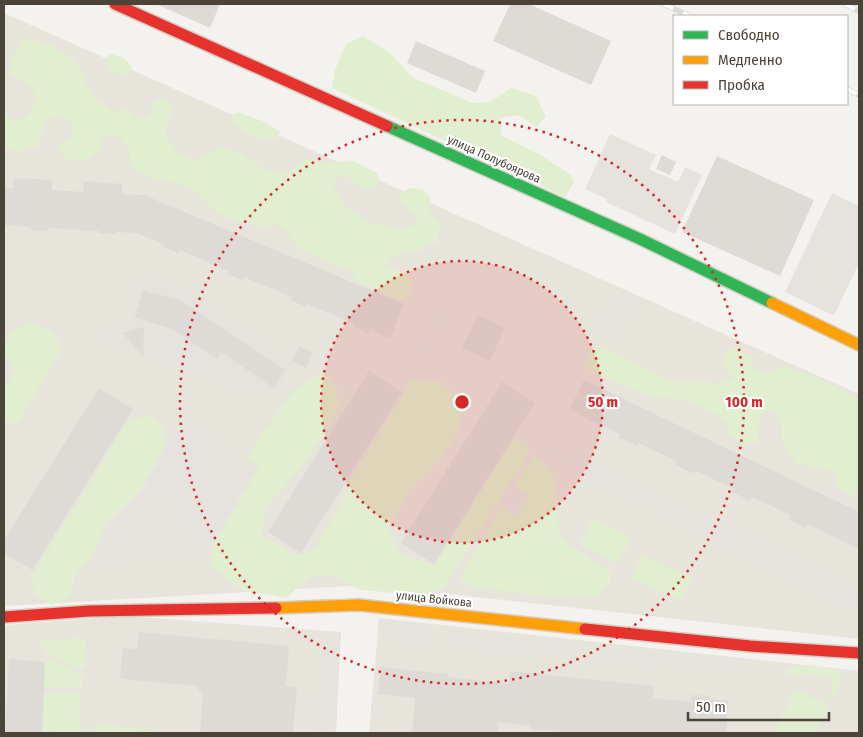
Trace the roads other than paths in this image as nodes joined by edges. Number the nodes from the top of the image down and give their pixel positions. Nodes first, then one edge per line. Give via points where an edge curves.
1 (115, 4) edge
2 (859, 345) edge
3 (4, 617) edge
4 (859, 653) edge

1 - 2 street, улица Полубоярова via 640,239
3 - 4 street, улица Войкова via 359,605 750,646

